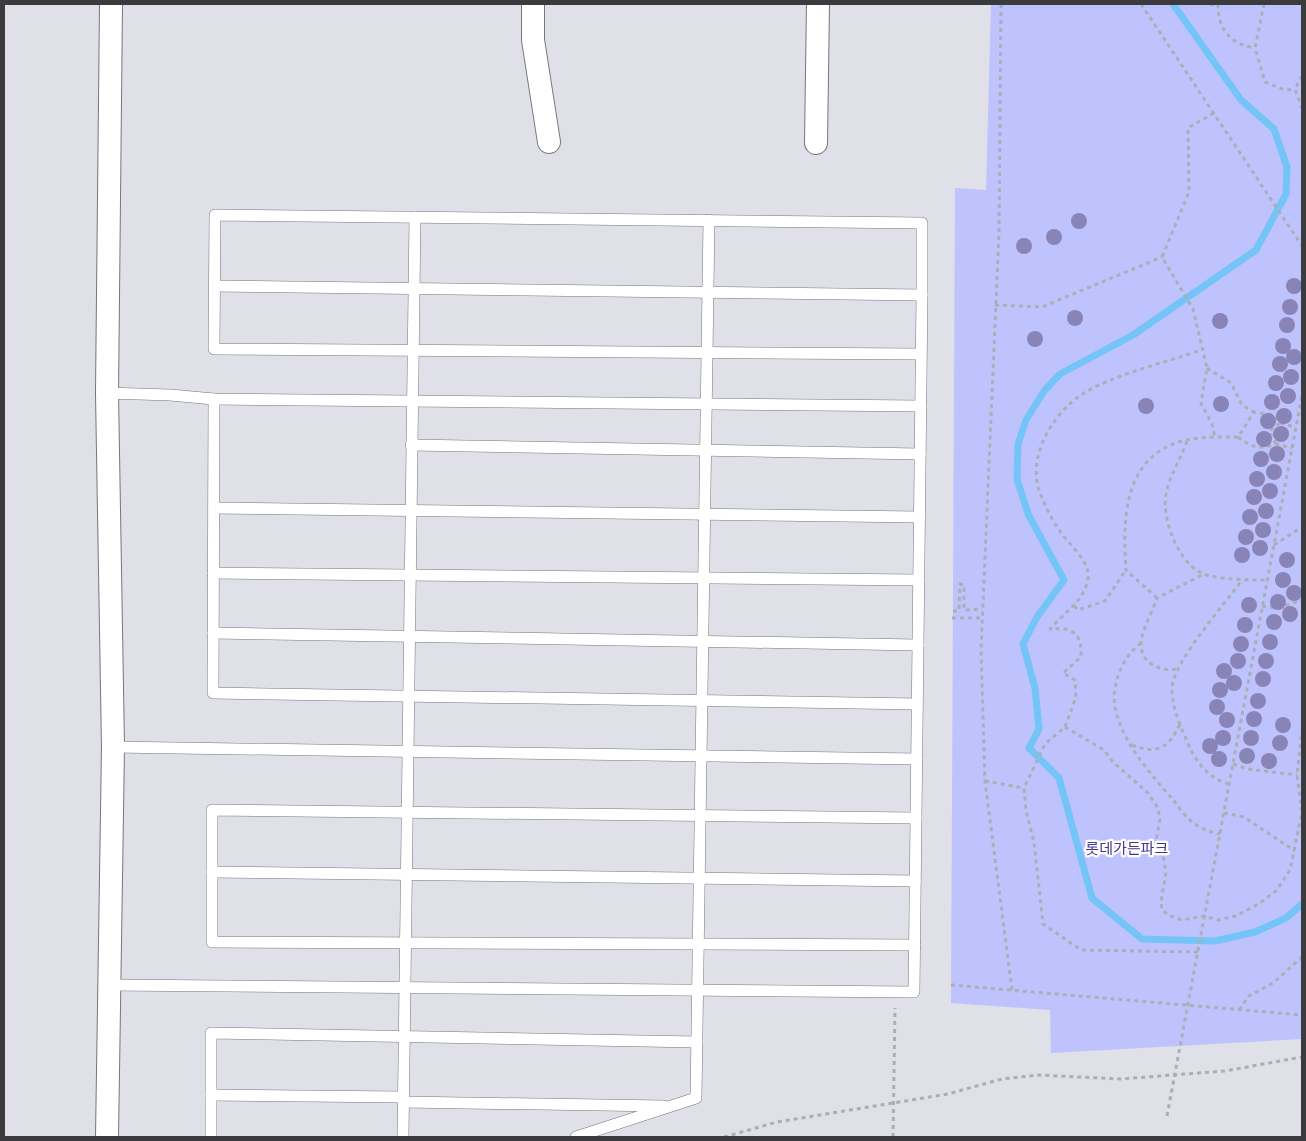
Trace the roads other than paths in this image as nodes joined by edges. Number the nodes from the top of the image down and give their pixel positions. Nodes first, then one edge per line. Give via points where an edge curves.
1 (111, 4) edge
2 (533, 4) edge
3 (818, 4) edge
4 (549, 142) dead end
5 (816, 143) dead end
6 (414, 217) junction
7 (709, 220) junction
8 (215, 286) junction
9 (414, 289) junction
10 (708, 292) junction
11 (922, 295) junction
12 (413, 350) junction
13 (707, 353) junction
14 (921, 354) junction
15 (107, 393) junction
16 (214, 399) junction
17 (412, 401) junction
18 (706, 404) junction
19 (921, 406) junction
20 (412, 446) junction
21 (706, 450) junction
22 (920, 454) junction
23 (214, 508) junction
24 (411, 510) junction
25 (705, 514) junction
26 (919, 517) junction
27 (213, 573) junction
28 (410, 575) junction
29 (704, 578) junction
30 (918, 580) junction
31 (213, 633) junction
32 (409, 636) junction
33 (703, 641) junction
34 (918, 644) junction
35 (408, 696) junction
36 (702, 701) junction
37 (917, 704) junction
38 (113, 747) junction
39 (408, 751) junction
40 (701, 756) junction
41 (917, 760) junction
42 (407, 812) junction
43 (700, 816) junction
44 (916, 818) junction
45 (212, 872) junction
46 (406, 874) junction
47 (699, 878) junction
48 (915, 881) junction
49 (405, 943) junction
50 (698, 944) junction
51 (914, 945) junction
52 (110, 984) junction
53 (405, 987) junction
54 (697, 990) junction
55 (404, 1037) junction
56 (697, 1042) junction
57 (211, 1095) junction
58 (403, 1100) junction
59 (673, 1106) junction
60 (107, 1137) edge
61 (211, 1137) edge
62 (403, 1137) edge
63 (576, 1137) edge

1 - 15 street
2 - 4 street via 533,40
3 - 5 street
6 - 7 lane
6 - 8 lane via 215,215
6 - 9 lane
7 - 10 lane
7 - 11 lane via 922,223
8 - 9 lane
8 - 12 lane via 214,349
9 - 10 lane
9 - 12 lane
10 - 11 lane
10 - 13 lane
11 - 14 lane
12 - 13 lane
12 - 17 lane
13 - 14 lane
13 - 18 lane
14 - 19 lane
15 - 16 lane
15 - 38 street
16 - 17 lane
16 - 23 lane
17 - 18 lane
17 - 20 lane
18 - 19 lane
18 - 21 lane
19 - 22 lane
20 - 21 lane
20 - 24 lane
21 - 22 lane
21 - 25 lane
22 - 26 lane
23 - 24 lane
23 - 27 lane
24 - 25 lane
24 - 28 lane
25 - 26 lane
25 - 29 lane
26 - 30 lane
27 - 28 lane
27 - 31 lane
28 - 29 lane
28 - 32 lane
29 - 30 lane
29 - 33 lane
30 - 34 lane
31 - 32 lane
31 - 35 lane via 213,693
32 - 33 lane
32 - 35 lane
33 - 34 lane
33 - 36 lane
34 - 37 lane
35 - 36 lane
35 - 39 lane
36 - 37 lane
36 - 40 lane
37 - 41 lane
38 - 39 lane
38 - 52 street
39 - 40 lane
39 - 42 lane
40 - 41 lane
40 - 43 lane
41 - 44 lane
42 - 43 lane
42 - 45 lane via 212,810
42 - 46 lane
43 - 44 lane
43 - 47 lane
44 - 48 lane
45 - 46 lane
45 - 49 lane via 212,942
46 - 47 lane
46 - 49 lane
47 - 48 lane
47 - 50 lane
48 - 51 lane
49 - 50 lane
49 - 53 lane
50 - 51 lane
50 - 54 lane
51 - 54 lane via 914,992
52 - 53 lane
52 - 60 street
53 - 54 lane
53 - 55 lane
54 - 56 lane
55 - 56 lane
55 - 57 lane via 211,1033
55 - 58 lane
56 - 59 lane via 696,1098
57 - 58 lane
57 - 61 lane
58 - 59 lane
58 - 62 lane
59 - 63 lane

